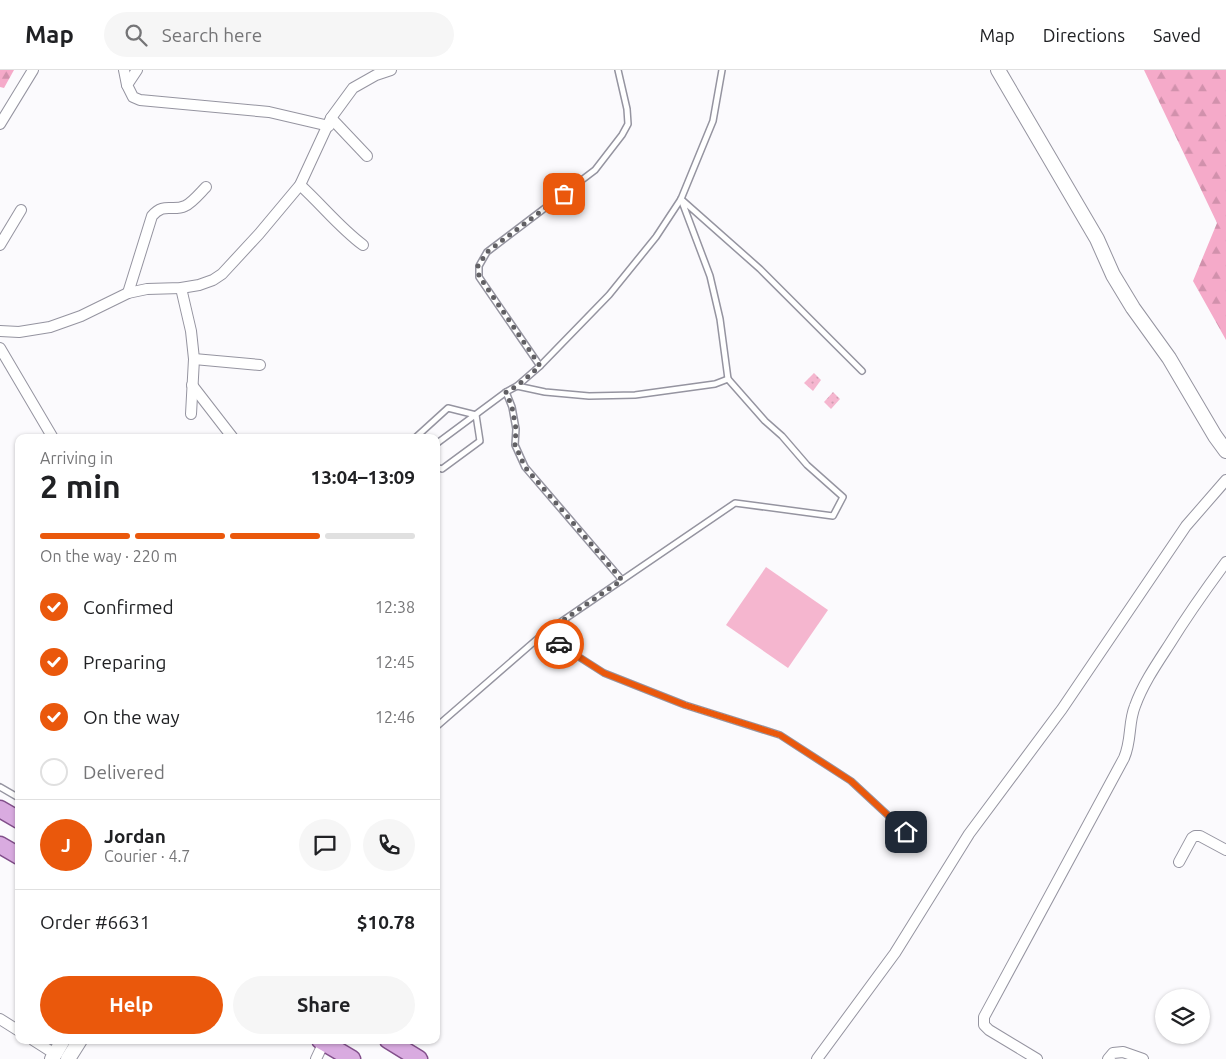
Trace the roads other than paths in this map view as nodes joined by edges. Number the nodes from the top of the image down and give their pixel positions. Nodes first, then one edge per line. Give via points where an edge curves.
1 (33, 70) edge
2 (124, 70) edge
3 (137, 70) edge
4 (391, 70) edge
5 (618, 70) edge
6 (722, 70) edge
7 (998, 70) edge
8 (127, 85) junction
9 (330, 122) junction
10 (0, 124) edge
11 (367, 156) dead end
12 (300, 185) junction
13 (206, 187) dead end
14 (681, 199) junction
15 (21, 210) dead end
16 (0, 245) edge
17 (363, 245) dead end
18 (181, 288) junction
19 (128, 293) junction
20 (0, 331) edge
21 (0, 348) edge
22 (194, 359) junction
23 (260, 365) dead end
24 (540, 366) junction
25 (862, 371) dead end
26 (728, 379) junction
27 (192, 385) junction
28 (517, 386) junction
29 (506, 392) junction
30 (191, 414) dead end
31 (476, 415) junction
32 (51, 434) edge
33 (229, 434) edge
34 (419, 434) edge
35 (440, 441) edge
36 (1226, 451) edge
37 (440, 468) edge
38 (1226, 480) edge
39 (1226, 562) edge
40 (622, 580) junction
41 (543, 634) junction
42 (440, 724) edge
43 (0, 787) edge
44 (15, 796) edge
45 (0, 809) edge
46 (15, 818) edge
47 (0, 845) edge
48 (920, 845) dead end
49 (1226, 850) edge
50 (15, 854) edge
51 (1179, 862) dead end
52 (0, 1020) edge
53 (15, 1029) edge
54 (40, 1044) edge
55 (63, 1044) edge
56 (76, 1044) edge
57 (321, 1044) edge
58 (327, 1044) edge
59 (395, 1044) edge
60 (64, 1057) edge
61 (316, 1059) edge
62 (352, 1059) edge
63 (419, 1059) edge
64 (817, 1059) edge
65 (1037, 1059) edge
66 (1108, 1059) edge
67 (1143, 1059) edge

1 - 10 street
2 - 8 street
3 - 8 street
4 - 9 street via 353,88
5 - 24 lane via 628,124 622,135 594,170 487,252 478,266 479,276
6 - 14 lane via 713,121
7 - 36 street via 1097,239 1113,275
8 - 9 street via 133,97 140,100 269,112
9 - 11 street
9 - 12 street
12 - 17 street
12 - 18 street via 222,274
13 - 19 street via 185,206 165,207 152,216
14 - 24 lane via 656,237 609,295
14 - 25 lane via 760,269
14 - 26 lane via 710,276
15 - 16 street
18 - 19 street via 147,288
18 - 22 street
19 - 20 street via 50,327 19,332
21 - 32 street
22 - 23 street
22 - 27 street
24 - 28 lane
26 - 28 lane via 714,384 635,395 589,396
26 - 40 lane via 807,465 842,497 833,516 735,503
27 - 30 street
27 - 33 street
28 - 29 lane
29 - 31 lane
29 - 40 lane via 516,429 515,445 525,467
31 - 34 lane via 448,408
31 - 35 lane
31 - 37 lane via 480,441
38 - 64 street via 1186,526 1062,709 969,834 896,953
39 - 65 street via 1198,599 1146,681 1130,722 1129,748 984,1017 984,1025 989,1030
40 - 41 lane
41 - 42 lane
41 - 48 lane via 604,673 685,705 780,735 851,781
43 - 44 lane
45 - 46 main road
47 - 50 main road
49 - 51 street via 1195,836
52 - 53 street
54 - 60 street
55 - 60 street
56 - 60 street
57 - 61 street
58 - 62 main road
59 - 63 main road
66 - 67 street via 1113,1053 1123,1052

